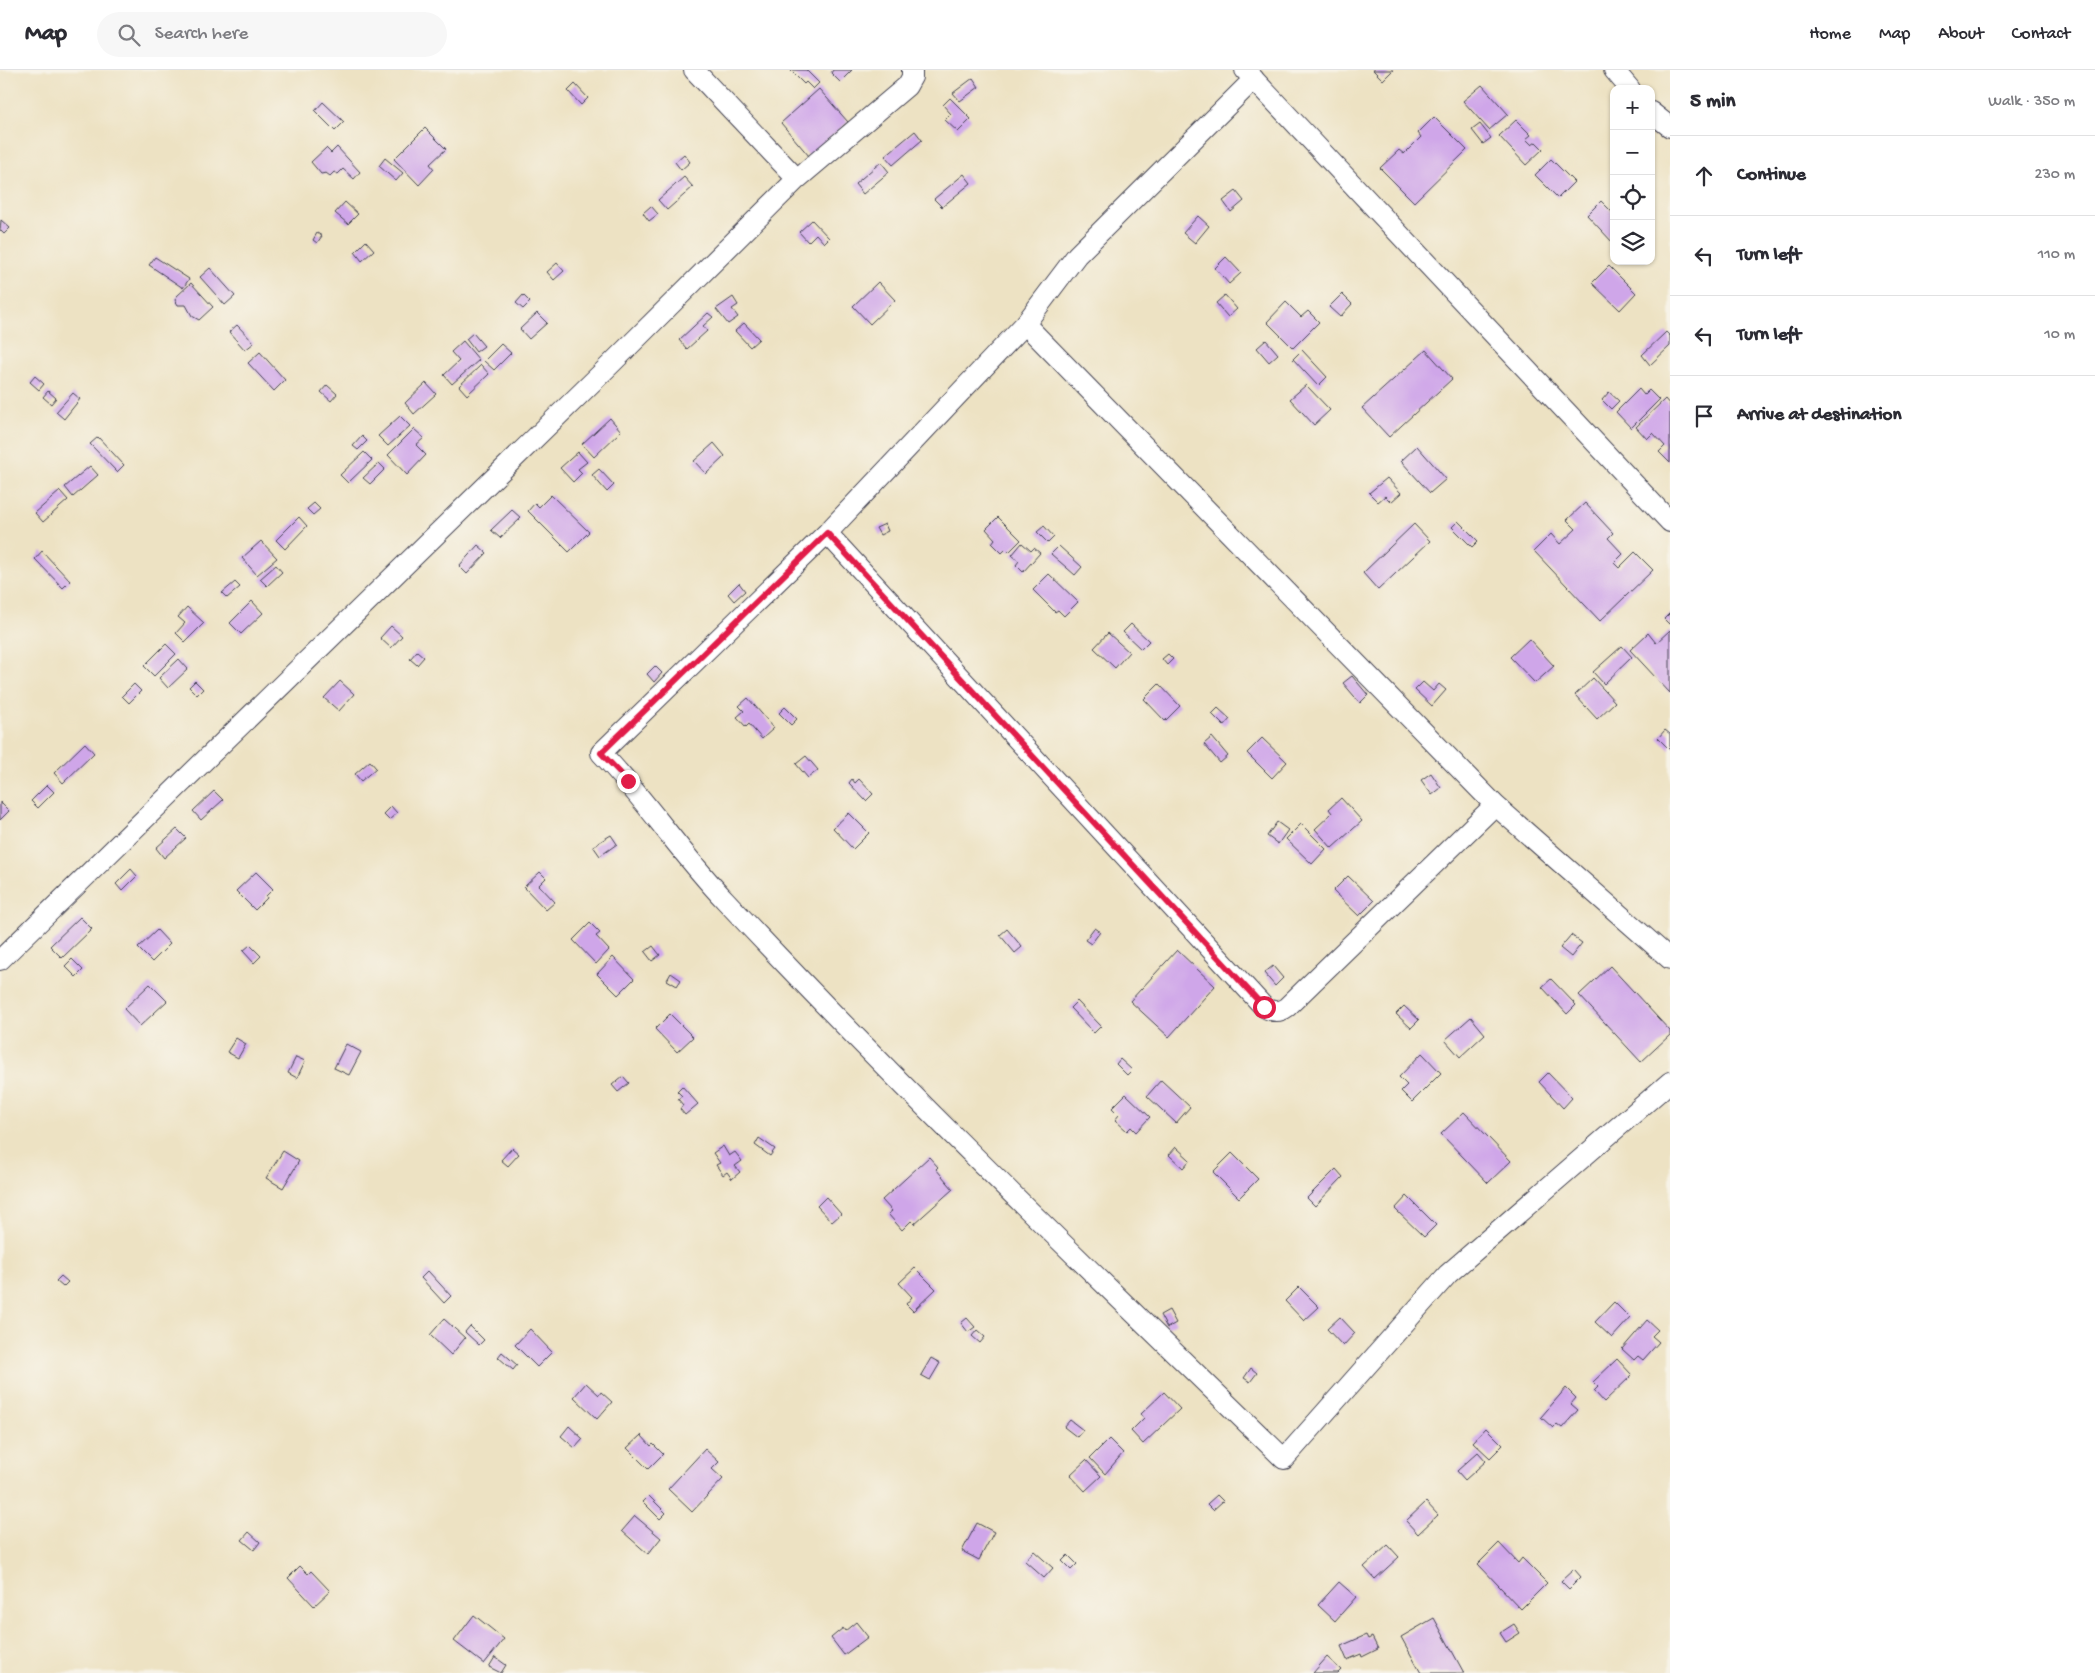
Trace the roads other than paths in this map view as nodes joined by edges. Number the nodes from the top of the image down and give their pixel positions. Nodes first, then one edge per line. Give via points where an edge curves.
1 (694, 70) edge
2 (912, 70) edge
3 (1614, 70) edge
4 (1249, 74) edge
5 (1627, 85) edge
6 (1655, 115) edge
7 (1670, 127) edge
8 (797, 178) junction
9 (1025, 324) junction
10 (1670, 522) edge
11 (827, 533) junction
12 (1495, 805) junction
13 (1670, 959) edge
14 (0, 960) edge
15 (1670, 1082) edge

1 - 8 street
2 - 8 street via 907,86
3 - 5 street
4 - 9 street via 1077,255
4 - 10 street
6 - 7 street
8 - 14 street via 605,370
9 - 11 street
9 - 12 street
11 - 12 street via 1269,1010 1276,1012 1287,1007
11 - 15 street via 601,753 628,781 723,898 957,1140 1284,1459 1448,1274
12 - 13 street

